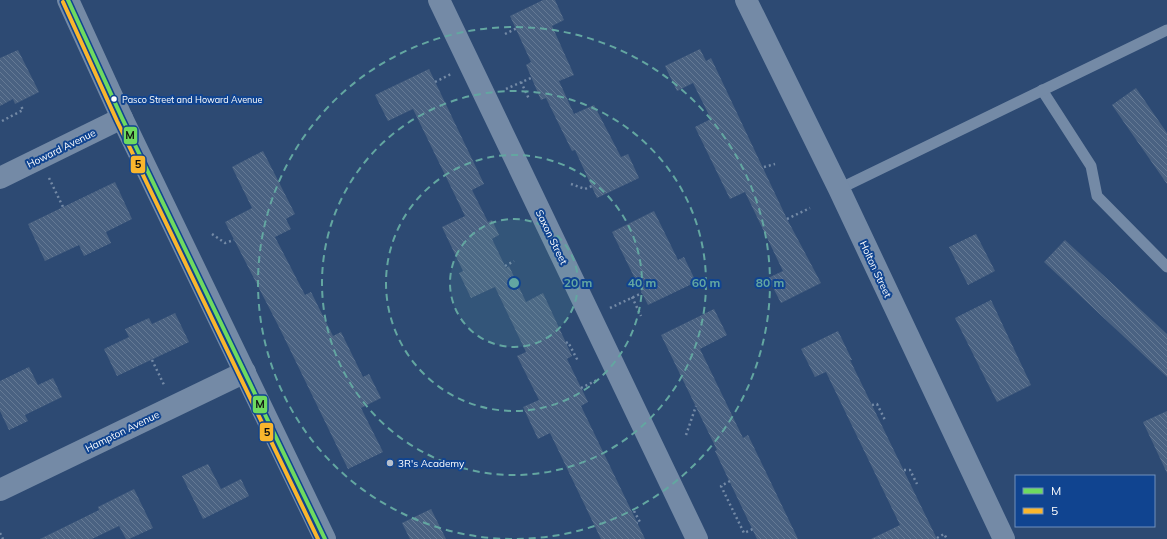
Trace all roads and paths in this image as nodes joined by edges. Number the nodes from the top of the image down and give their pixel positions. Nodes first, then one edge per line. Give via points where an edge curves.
1 (68, 0) edge
2 (439, 0) edge
3 (746, 0) edge
4 (519, 27) dead end
5 (1167, 30) edge
6 (505, 34) dead end
7 (454, 73) dead end
8 (531, 78) dead end
9 (436, 82) dead end
10 (521, 82) junction
11 (504, 90) dead end
12 (1042, 90) junction
13 (529, 99) dead end
14 (21, 106) dead end
15 (122, 118) junction
16 (2, 121) dead end
17 (775, 164) dead end
18 (764, 167) dead end
19 (47, 173) dead end
20 (0, 178) edge
21 (571, 184) dead end
22 (592, 186) dead end
23 (839, 190) junction
24 (63, 207) dead end
25 (810, 208) dead end
26 (787, 219) dead end
27 (212, 234) dead end
28 (234, 240) dead end
29 (514, 261) dead end
30 (505, 266) dead end
31 (1167, 267) edge
32 (642, 293) dead end
33 (632, 297) junction
34 (608, 308) dead end
35 (641, 316) dead end
36 (566, 343) dead end
37 (152, 360) dead end
38 (578, 361) dead end
39 (244, 372) junction
40 (600, 379) dead end
41 (581, 388) dead end
42 (872, 405) dead end
43 (174, 406) junction
44 (696, 406) dead end
45 (885, 420) dead end
46 (686, 435) dead end
47 (904, 470) dead end
48 (730, 481) dead end
49 (917, 484) dead end
50 (0, 490) edge
51 (634, 511) dead end
52 (637, 523) dead end
53 (753, 529) dead end
54 (0, 533) edge
55 (936, 538) dead end
56 (3, 539) edge
57 (325, 539) edge
58 (697, 539) edge
59 (947, 539) edge
60 (1004, 539) edge

1 - 15 street
2 - 58 street, Saxon Street
3 - 23 street, Holton Street
4 - 6 path
5 - 12 lane
7 - 9 path
8 - 10 path
10 - 11 path
10 - 13 path
12 - 23 lane
12 - 31 lane via 1091,166 1097,196
14 - 16 path via 23,110
15 - 20 street, Howard Avenue
15 - 39 street
17 - 18 path
19 - 24 path
21 - 22 path via 585,189
23 - 60 street, Holton Street
25 - 26 path
27 - 28 path via 225,243
29 - 30 path
32 - 33 path
33 - 34 path
33 - 35 path
36 - 38 path via 568,342
37 - 43 path
39 - 43 street, Hampton Avenue
39 - 57 street
40 - 41 path
42 - 45 path via 876,404
43 - 50 street, Hampton Avenue
44 - 46 path
47 - 49 path via 910,470
48 - 53 path via 721,486 744,533
51 - 52 path via 640,522
54 - 56 path
55 - 59 path via 944,534

